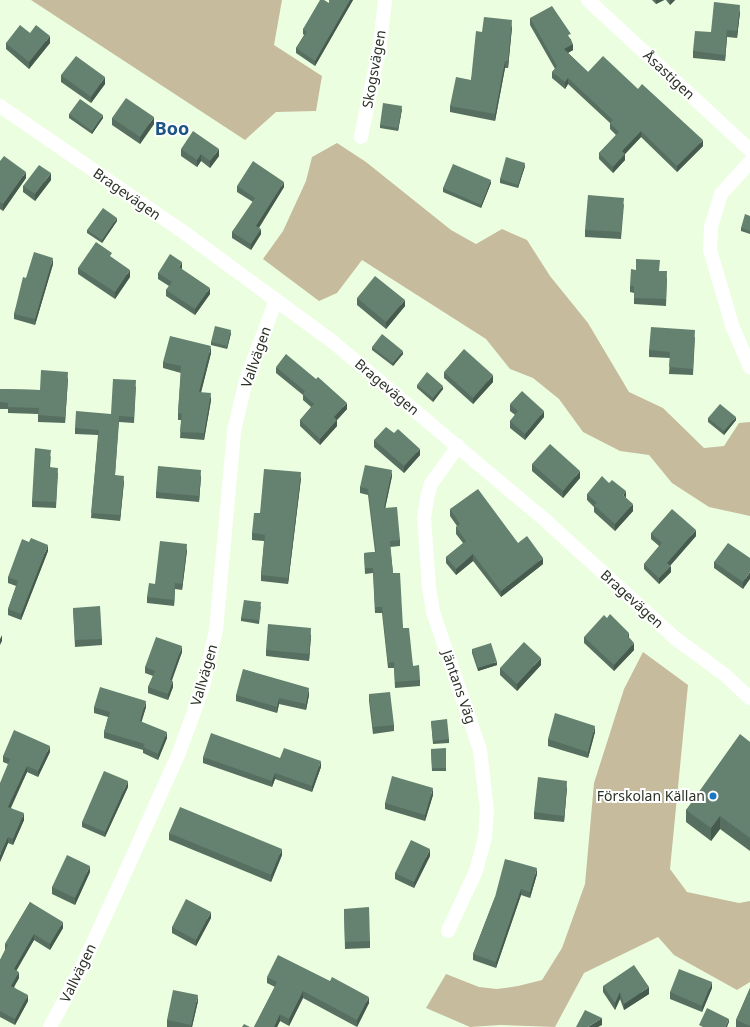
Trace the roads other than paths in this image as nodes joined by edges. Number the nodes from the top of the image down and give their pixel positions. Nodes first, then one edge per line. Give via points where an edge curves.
1 (385, 0) edge
2 (588, 0) edge
3 (0, 106) edge
4 (361, 136) dead end
5 (750, 150) edge
6 (750, 162) edge
7 (276, 300) junction
8 (750, 367) edge
9 (458, 446) junction
10 (750, 698) edge
11 (448, 931) dead end
12 (50, 1027) edge

1 - 4 street, Skogsvägen via 380,44
2 - 5 street, Åsastigen
3 - 7 street, Bragevägen via 186,234
6 - 8 street via 733,179 718,201 710,227 710,250 733,328
7 - 9 street, Bragevägen via 333,342
7 - 12 street, Vallvägen via 246,380 234,431 216,630 203,687 179,753 150,818 80,972
9 - 10 street, Bragevägen via 546,521 675,638 725,675
9 - 11 street, Jäntans Väg via 430,484 424,518 433,612 480,750 487,810 485,837 476,871

